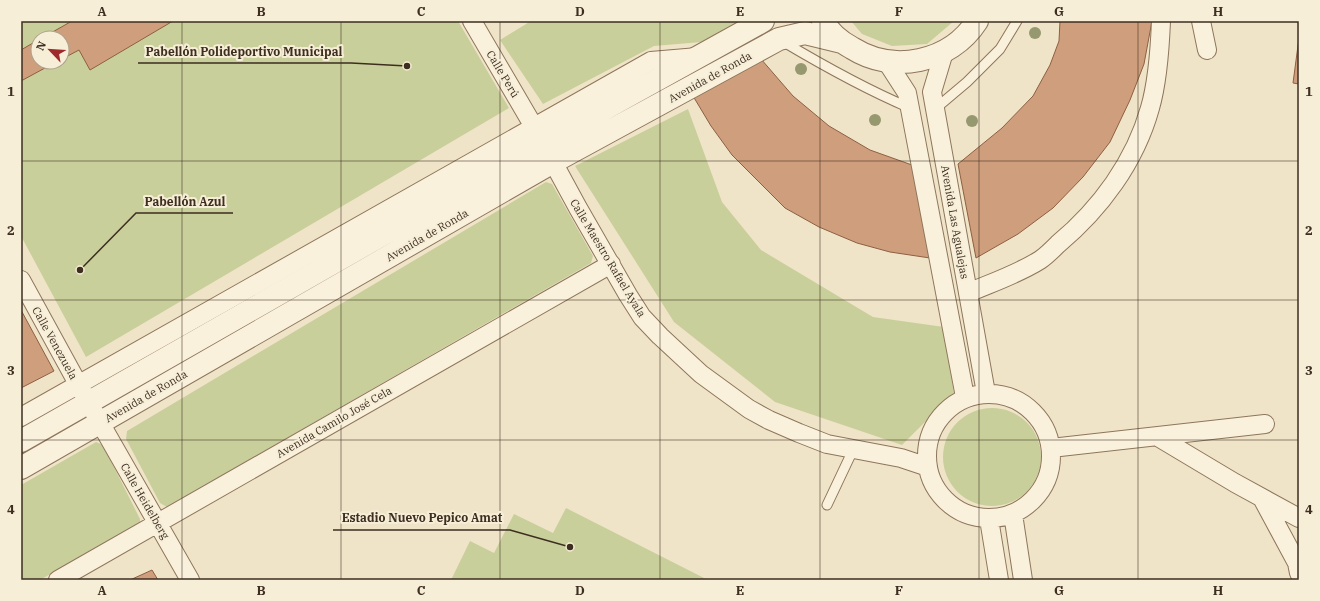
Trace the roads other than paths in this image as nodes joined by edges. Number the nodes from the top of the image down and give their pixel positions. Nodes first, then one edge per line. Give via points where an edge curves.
1 (472, 21) edge
2 (763, 21) edge
3 (823, 21) edge
4 (977, 21) edge
5 (1017, 21) edge
6 (1161, 21) edge
7 (1201, 21) edge
8 (779, 39) junction
9 (842, 42) junction
10 (1207, 50) dead end
11 (944, 52) junction
12 (887, 62) junction
13 (911, 108) junction
14 (935, 109) junction
15 (539, 135) junction
16 (553, 162) junction
17 (611, 264) junction
18 (21, 280) edge
19 (968, 293) junction
20 (83, 393) junction
21 (986, 393) junction
22 (965, 398) junction
23 (21, 417) edge
24 (100, 423) junction
25 (1265, 424) dead end
26 (1158, 437) junction
27 (21, 441) edge
28 (1052, 448) junction
29 (853, 450) junction
30 (928, 467) junction
31 (21, 468) edge
32 (1262, 498) junction
33 (827, 505) dead end
34 (1013, 514) junction
35 (1299, 518) edge
36 (989, 519) junction
37 (157, 523) junction
38 (1299, 572) edge
39 (58, 580) edge
40 (190, 580) edge
41 (999, 580) edge
42 (1023, 580) edge

1 - 15 street, Calle Perú
2 - 15 street, Avenida de Ronda via 699,57
3 - 9 street
4 - 11 street via 970,33
5 - 14 lane via 1000,49
6 - 19 street via 1150,108 1131,156 1097,206 1078,228 1040,260
7 - 10 street
8 - 9 street, Avenida de Ronda via 805,33
8 - 13 lane via 874,93
8 - 16 street, Avenida de Ronda
9 - 12 street via 863,55
11 - 12 street via 916,62
11 - 14 street, Avenida Las Agualejas via 932,92
12 - 13 street, Avenida Las Agualejas via 908,93
13 - 22 street, Avenida Las Agualejas
14 - 19 street, Avenida Las Agualejas
15 - 16 street, Calle Perú
15 - 20 street, Avenida de Ronda
16 - 17 street, Calle Maestro Rafael Ayala
16 - 24 street, Avenida de Ronda
17 - 29 street, Calle Maestro Rafael Ayala via 642,317 701,374 749,409 769,420 820,441
17 - 37 street, Avenida Camilo José Cela
18 - 20 street, Calle Venezuela
19 - 21 street, Avenida Las Agualejas
20 - 23 street, Avenida de Ronda
20 - 24 street, Calle Venezuela
20 - 27 street, Avenida de Ronda
21 - 22 street
21 - 28 street via 1004,395 1022,402 1036,414
22 - 30 street via 948,408 936,423 928,441
24 - 31 street, Avenida de Ronda
24 - 37 street, Calle Heidelberg
25 - 26 street
26 - 28 street
26 - 32 street
28 - 34 street via 1050,468 1043,488 1030,503
29 - 30 street, Calle Maestro Rafael Ayala via 901,458
29 - 33 lane
30 - 36 street via 930,479 940,495 954,508 970,516
32 - 35 street
32 - 38 street via 1297,563
34 - 36 street
34 - 42 street
36 - 41 street
37 - 39 street, Avenida Camilo José Cela
37 - 40 street, Calle Heidelberg

